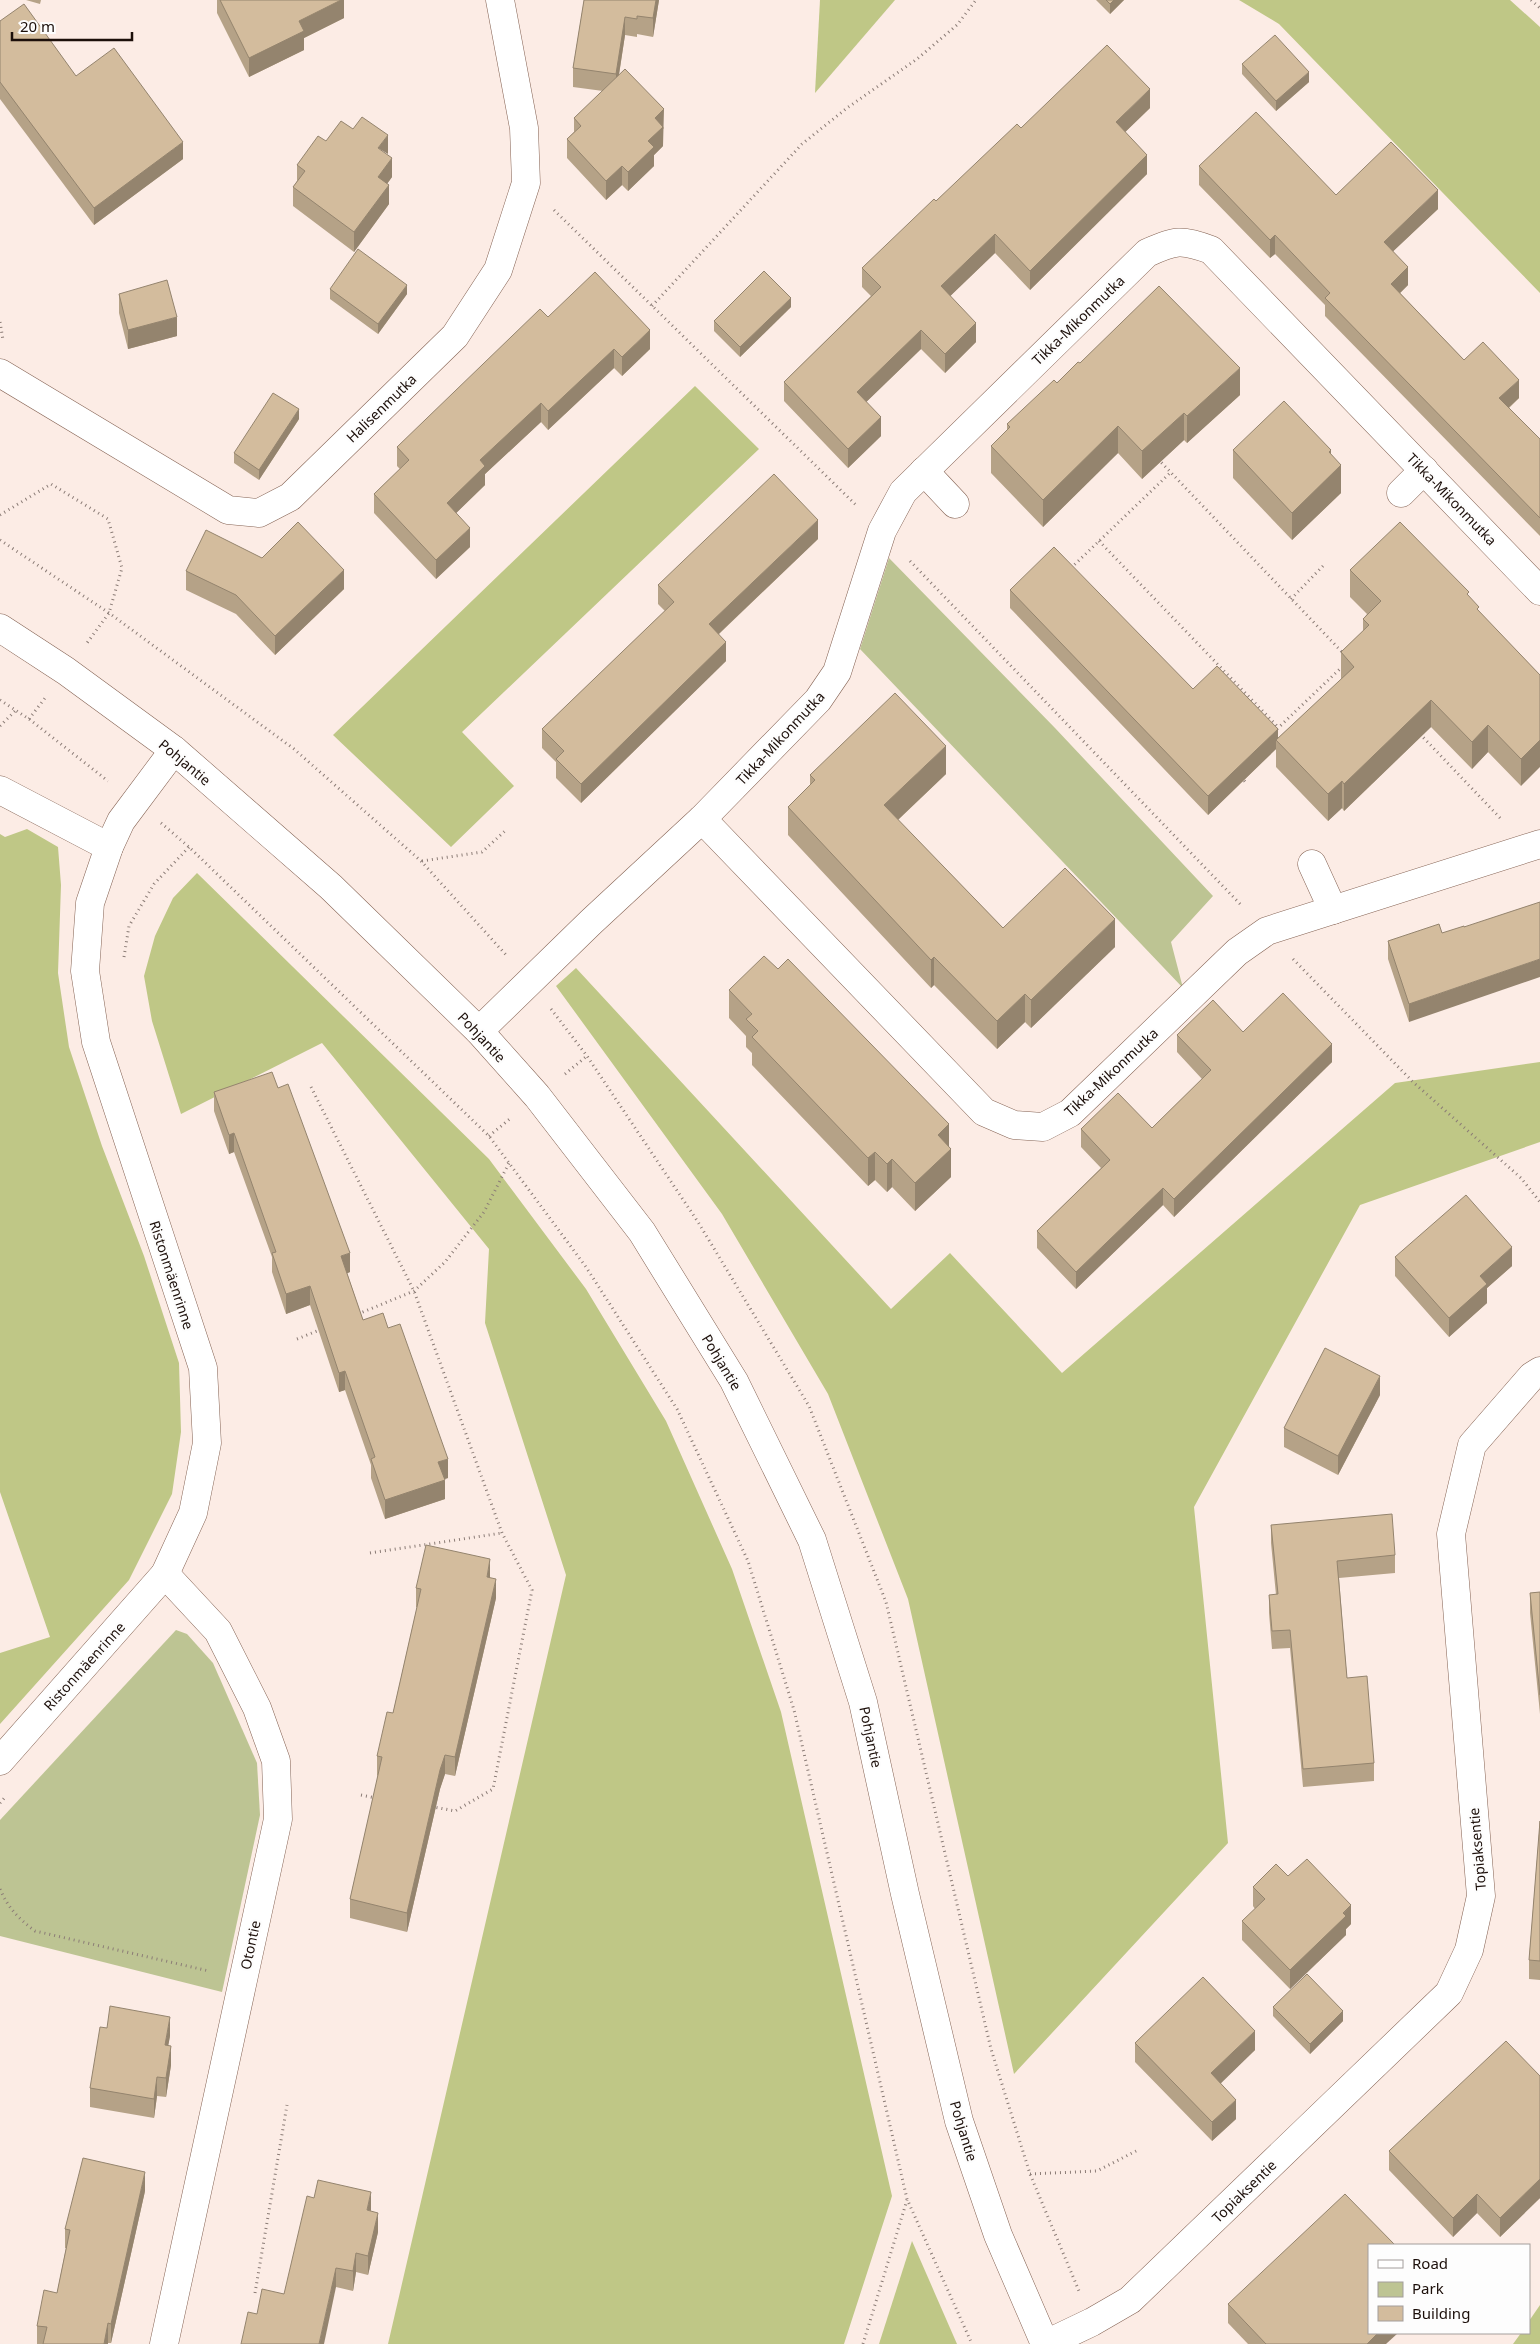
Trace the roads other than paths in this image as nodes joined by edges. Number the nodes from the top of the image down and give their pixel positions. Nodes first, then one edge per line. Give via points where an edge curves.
1 (500, 0) edge
2 (0, 373) edge
3 (1424, 470) junction
4 (924, 471) junction
5 (1401, 493) dead end
6 (955, 504) dead end
7 (1540, 591) edge
8 (0, 628) edge
9 (174, 750) junction
10 (0, 790) edge
11 (702, 819) junction
12 (1534, 846) edge
13 (109, 847) junction
14 (1312, 864) dead end
15 (1333, 910) junction
16 (479, 1031) junction
17 (1540, 1371) edge
18 (165, 1574) junction
19 (0, 1761) edge
20 (164, 2344) edge
21 (1046, 2344) edge

1 - 2 street, Halisenmutka via 524,128 526,182 498,270 454,336 290,497 259,513 228,510
3 - 4 street, Tikka-Mikonmutka via 1211,250 1189,242 1167,244 1147,253
3 - 5 street
3 - 7 street, Tikka-Mikonmutka
4 - 6 street
4 - 11 street, Tikka-Mikonmutka via 903,492 882,531 837,672 818,700
8 - 9 street, Pohjantie via 66,671
9 - 13 street, Ristonmäenrinne via 121,821
9 - 16 street, Pohjantie via 331,887
10 - 13 street
11 - 15 street, Tikka-Mikonmutka via 984,1112 1014,1126 1043,1127 1070,1113 1237,952 1266,931
11 - 16 street, Tikka-Mikonmutka
12 - 15 street, Tikka-Mikonmutka
13 - 18 street, Ristonmäenrinne via 90,903 85,971 96,1042 203,1368 207,1443 193,1513
14 - 15 street
16 - 21 street, Pohjantie via 537,1096 642,1232 734,1381 812,1540 863,1702 959,2121 998,2235
17 - 21 street, Topiaksentie via 1532,1376 1472,1445 1451,1534 1481,1896 1469,1950 1448,1993 1130,2300
18 - 19 street, Ristonmäenrinne
18 - 20 street, Otontie via 218,1631 256,1708 276,1760 278,1819

